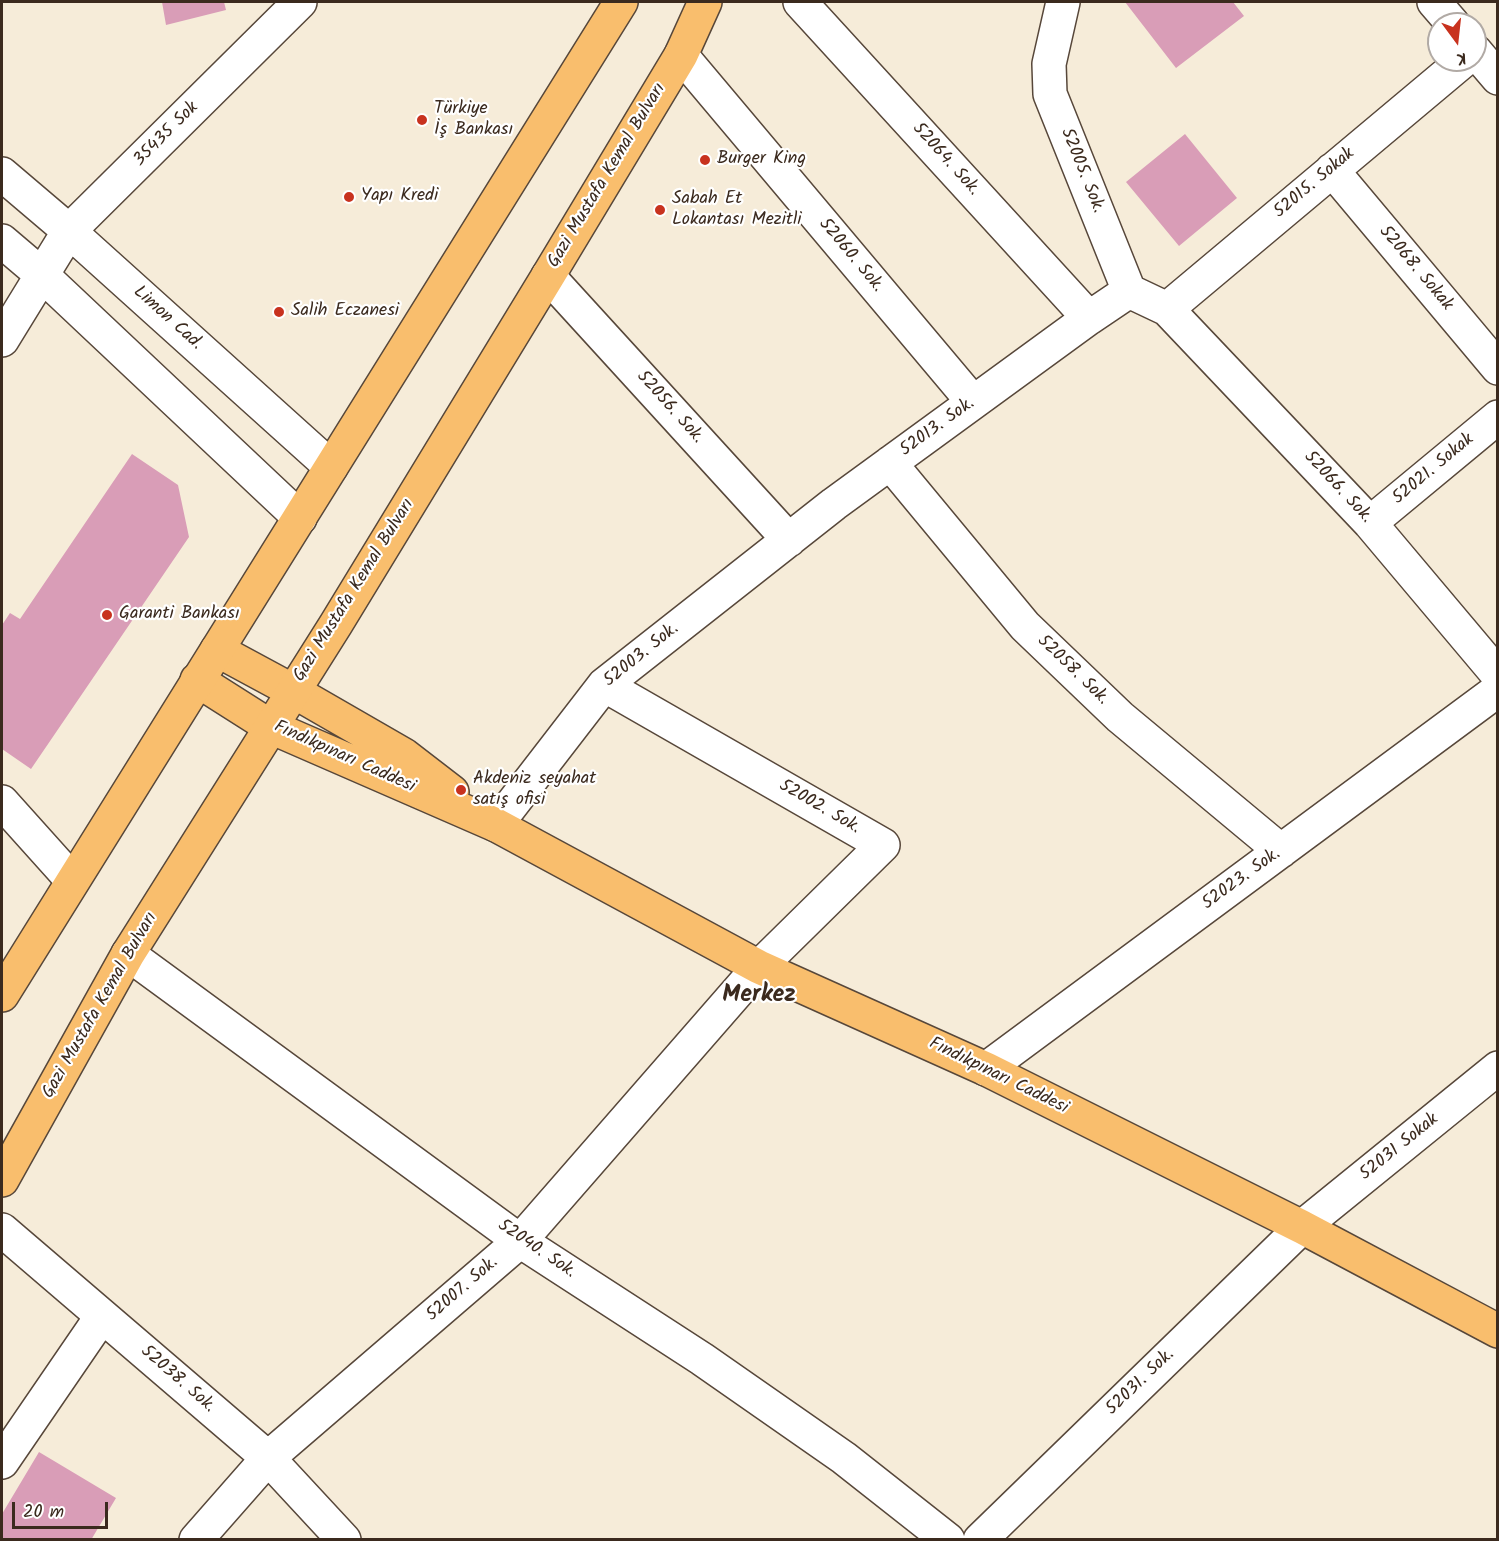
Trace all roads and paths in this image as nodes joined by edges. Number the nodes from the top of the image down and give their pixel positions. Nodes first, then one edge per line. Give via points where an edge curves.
1 (300, 2) edge
2 (621, 2) edge
3 (705, 2) edge
4 (800, 2) edge
5 (1063, 2) edge
6 (681, 55) junction
7 (1487, 66) edge
8 (1450, 72) edge
9 (1497, 78) edge
10 (1332, 170) junction
11 (2, 174) edge
12 (69, 231) junction
13 (2, 241) edge
14 (42, 275) junction
15 (548, 276) junction
16 (1129, 291) junction
17 (1167, 309) junction
18 (1089, 318) junction
19 (2, 340) edge
20 (1497, 368) edge
21 (973, 402) junction
22 (1497, 417) edge
23 (890, 463) junction
24 (332, 467) junction
25 (300, 518) junction
26 (1370, 523) junction
27 (789, 540) junction
28 (217, 650) junction
29 (1497, 675) edge
30 (197, 680) junction
31 (604, 685) junction
32 (1497, 690) edge
33 (293, 691) junction
34 (272, 727) junction
35 (2, 802) edge
36 (496, 825) junction
37 (1281, 851) junction
38 (72, 880) junction
39 (128, 954) junction
40 (759, 967) junction
41 (2, 995) edge
42 (1497, 1068) edge
43 (986, 1069) junction
44 (2, 1180) edge
45 (1302, 1227) junction
46 (2, 1230) edge
47 (520, 1241) junction
48 (102, 1316) junction
49 (1497, 1331) edge
50 (268, 1458) junction
51 (2, 1462) edge
52 (196, 1539) edge
53 (344, 1539) edge
54 (948, 1539) edge
55 (980, 1539) edge

1 - 12 street, 35435 Sok
2 - 24 main road
3 - 6 main road, Gazi Mustafa Kemal Bulvarı
4 - 18 street, 52064. Sok.
5 - 16 street, 52005. Sok. via 1049,64 1050,94
6 - 15 main road, Gazi Mustafa Kemal Bulvarı
6 - 21 street, 52060. Sok.
7 - 9 street
8 - 10 street, 52015. Sokak
10 - 17 street, 52015. Sokak
10 - 20 street, 52068. Sokak
11 - 12 street, Limon Cad.
12 - 14 street, 35435 Sok
12 - 24 street, Limon Cad.
13 - 14 street
14 - 19 street, 35435 Sok
14 - 25 street
15 - 27 street, 52056. Sok.
15 - 33 main road, Gazi Mustafa Kemal Bulvarı
16 - 17 street
16 - 18 street
17 - 26 street, 52066. Sok.
18 - 21 street, 52013. Sok.
21 - 23 street, 52013. Sok.
22 - 26 street, 52021. Sokak
23 - 27 street, 52013. Sok.
23 - 37 street, 52058. Sok. via 1024,626 1120,717
24 - 25 main road
25 - 28 main road
26 - 29 street, 52066. Sok.
27 - 31 street, 52003. Sok.
28 - 30 main road
28 - 33 main road, Fındıkpınarı Caddesi
30 - 34 main road, Fındıkpınarı Caddesi
30 - 38 main road
31 - 36 street, 52003. Sok.
31 - 40 street, 52002. Sok. via 883,844
32 - 37 street, 52023. Sok.
33 - 34 main road, Gazi Mustafa Kemal Bulvarı
33 - 36 main road, Fındıkpınarı Caddesi via 404,755
34 - 36 main road, Fındıkpınarı Caddesi
34 - 39 main road, Gazi Mustafa Kemal Bulvarı
35 - 38 street
36 - 40 main road, Fındıkpınarı Caddesi
37 - 43 street, 52023. Sok.
38 - 41 main road
39 - 44 main road, Gazi Mustafa Kemal Bulvarı
39 - 47 street, 52040. Sok.
40 - 43 main road, Fındıkpınarı Caddesi
40 - 47 street, 52007. Sok.
42 - 45 street, 52031 Sokak
43 - 45 main road, Fındıkpınarı Caddesi
45 - 49 main road, Fındıkpınarı Caddesi
45 - 55 street, 52031. Sok.
46 - 48 street, 52038. Sok.
47 - 50 street, 52007. Sok.
47 - 54 street, 52040. Sok. via 711,1365 844,1458
48 - 50 street, 52038. Sok.
48 - 51 street
50 - 52 street, 52007. Sok.
50 - 53 street, 52038. Sok.

